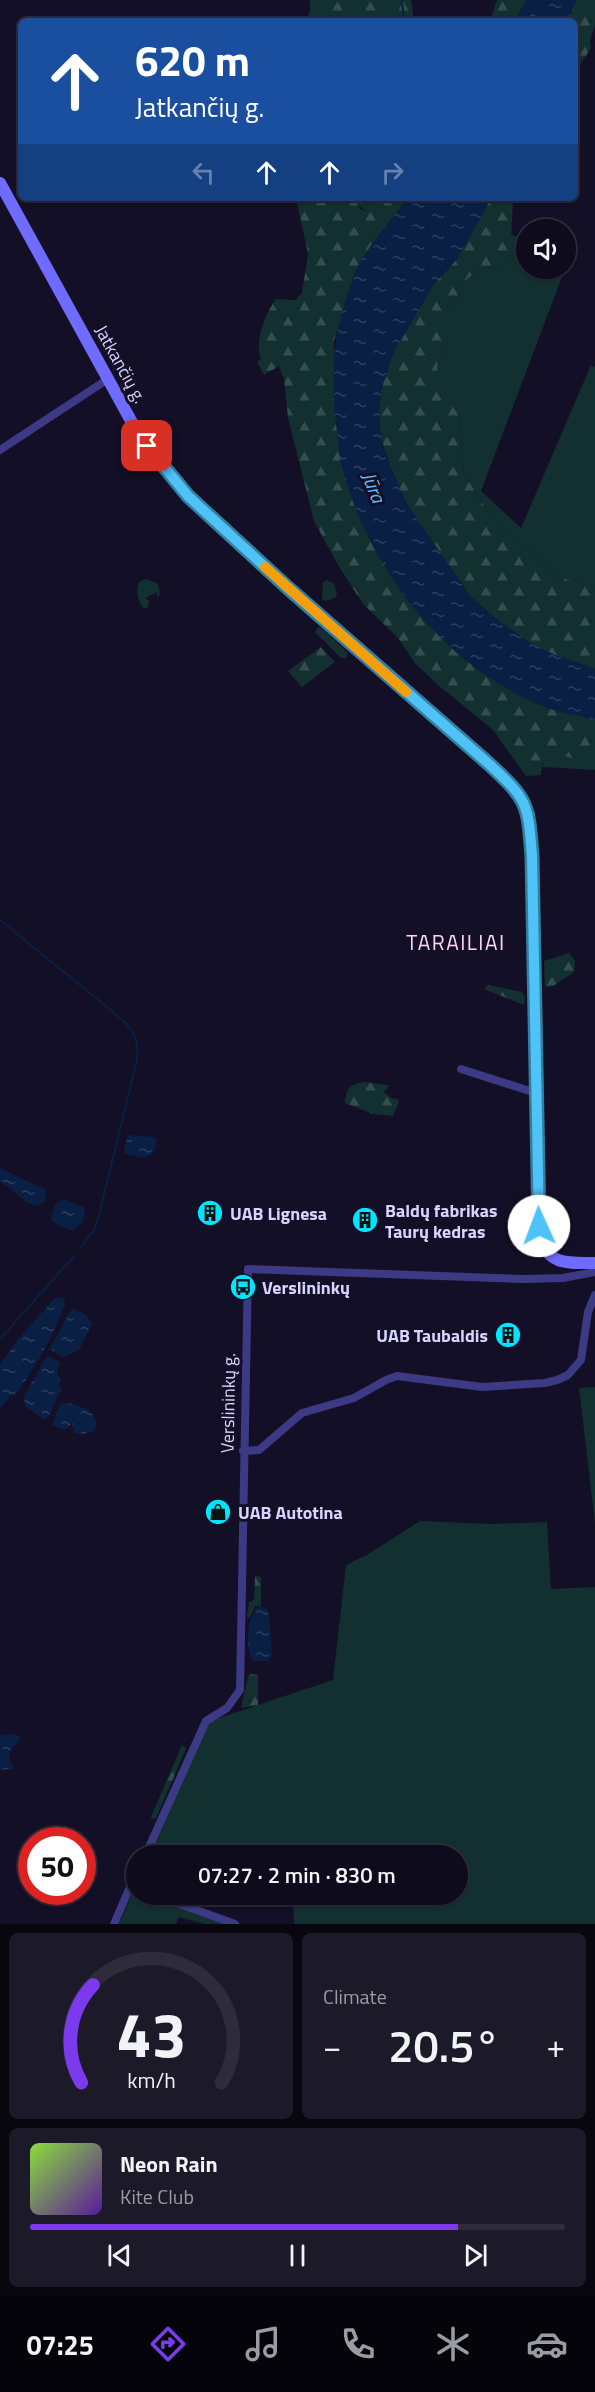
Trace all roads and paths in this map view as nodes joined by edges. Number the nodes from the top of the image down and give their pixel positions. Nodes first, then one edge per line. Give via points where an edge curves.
1 (0, 183) edge
2 (108, 379) junction
3 (0, 450) edge
4 (461, 1069) dead end
5 (536, 1093) junction
6 (595, 1263) edge
7 (595, 1272) edge
8 (595, 1295) edge
9 (243, 1451) junction
10 (150, 1845) edge
11 (126, 1898) edge
12 (183, 1905) edge
13 (114, 1924) edge
14 (235, 1924) edge

1 - 2 main road, Jatkančių g.
2 - 3 street
2 - 5 main road, Jatkančių g. via 147,446 188,496 489,764 516,790 527,808 532,856
4 - 5 street
5 - 6 main road, Jatkančių g. via 542,1243 557,1260
7 - 9 street, Verslininkų g. via 523,1279 248,1269
8 - 9 street via 588,1312 581,1360 568,1375 557,1380 482,1387 397,1376 354,1398 302,1413 259,1450
9 - 10 street, Verslininkų g. via 240,1690 227,1708 206,1721
11 - 13 street
12 - 14 street

